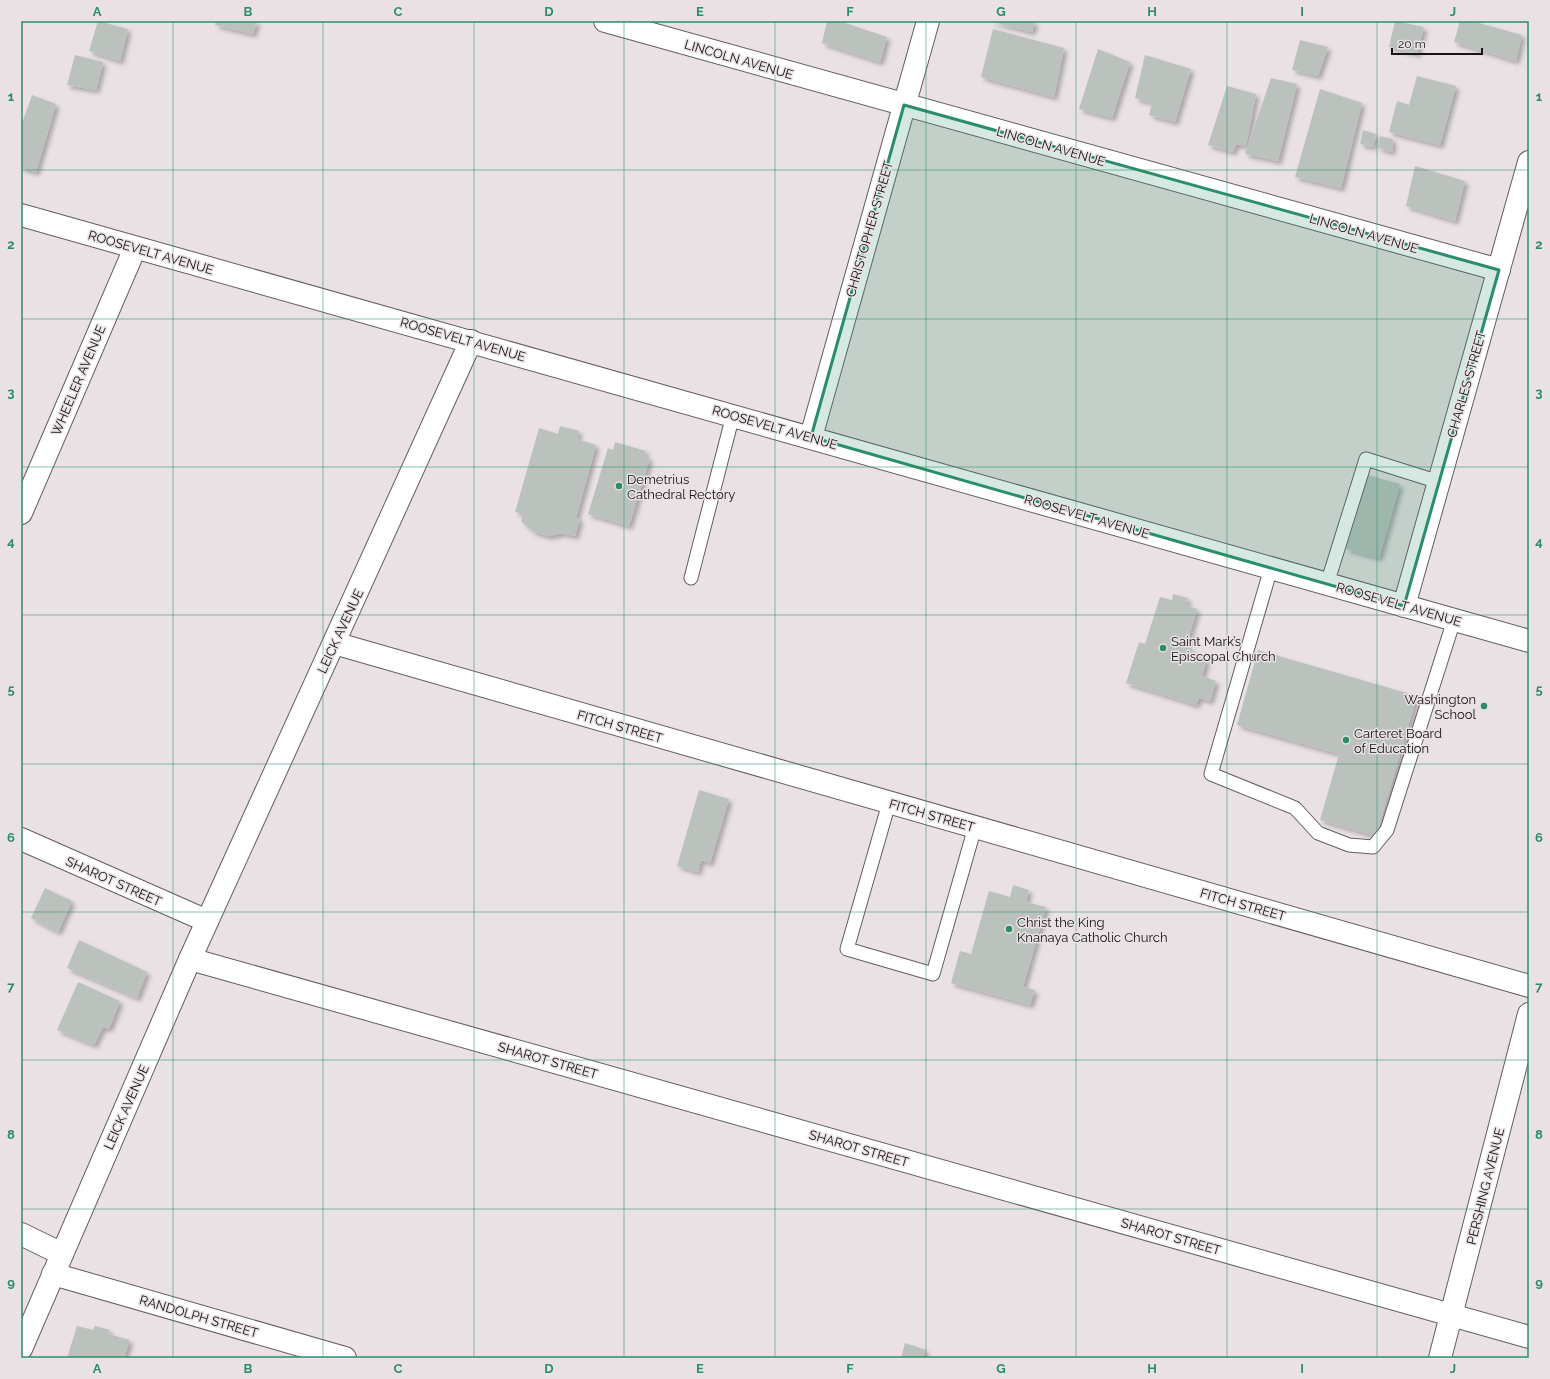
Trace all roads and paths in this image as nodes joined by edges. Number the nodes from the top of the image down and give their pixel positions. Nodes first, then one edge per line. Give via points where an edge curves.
1 (604, 21) edge
2 (928, 21) edge
3 (904, 105) junction
4 (1529, 162) edge
5 (21, 215) edge
6 (135, 248) junction
7 (1499, 270) junction
8 (471, 341) junction
9 (734, 415) junction
10 (811, 437) junction
11 (1439, 482) junction
12 (21, 513) edge
13 (1271, 568) junction
14 (691, 578) dead end
15 (1328, 584) junction
16 (1404, 606) junction
17 (1454, 620) junction
18 (1529, 641) edge
19 (334, 643) junction
20 (889, 803) junction
21 (975, 827) junction
22 (21, 840) edge
23 (207, 921) junction
24 (190, 959) junction
25 (1529, 986) edge
26 (1529, 1014) edge
27 (21, 1234) edge
28 (62, 1254) junction
29 (53, 1274) junction
30 (1452, 1315) junction
31 (1529, 1337) edge
32 (21, 1349) edge
33 (345, 1358) edge
34 (1440, 1358) edge

1 - 3 street, LINCOLN AVENUE
2 - 3 street, CHRISTOPHER STREET
3 - 7 street, LINCOLN AVENUE
3 - 10 street, CHRISTOPHER STREET
4 - 7 street, CHARLES STREET
5 - 6 street, ROOSEVELT AVENUE
6 - 8 street, ROOSEVELT AVENUE
6 - 12 street, WHEELER AVENUE
7 - 11 street, CHARLES STREET
8 - 9 street, ROOSEVELT AVENUE
8 - 19 street, LEICK AVENUE
9 - 10 street, ROOSEVELT AVENUE
9 - 14 lane
10 - 13 street, ROOSEVELT AVENUE
11 - 15 lane via 1366,459
11 - 16 street, CHARLES STREET
13 - 15 street, ROOSEVELT AVENUE
13 - 17 lane via 1211,774 1295,808 1318,833 1350,845 1373,847 1387,830
15 - 16 street, ROOSEVELT AVENUE
16 - 17 street, ROOSEVELT AVENUE
17 - 18 street, ROOSEVELT AVENUE
19 - 20 street, FITCH STREET
19 - 23 street, LEICK AVENUE
20 - 21 street, FITCH STREET
20 - 21 lane via 847,949 890,962 933,974
21 - 25 street, FITCH STREET
22 - 23 street, SHAROT STREET
23 - 24 street, LEICK AVENUE
24 - 28 street, LEICK AVENUE
24 - 30 street, SHAROT STREET
26 - 30 street, PERSHING AVENUE
27 - 28 street
28 - 29 street, LEICK AVENUE
29 - 32 street
29 - 33 street, RANDOLPH STREET
30 - 31 street, SHAROT STREET
30 - 34 street, PERSHING AVENUE

